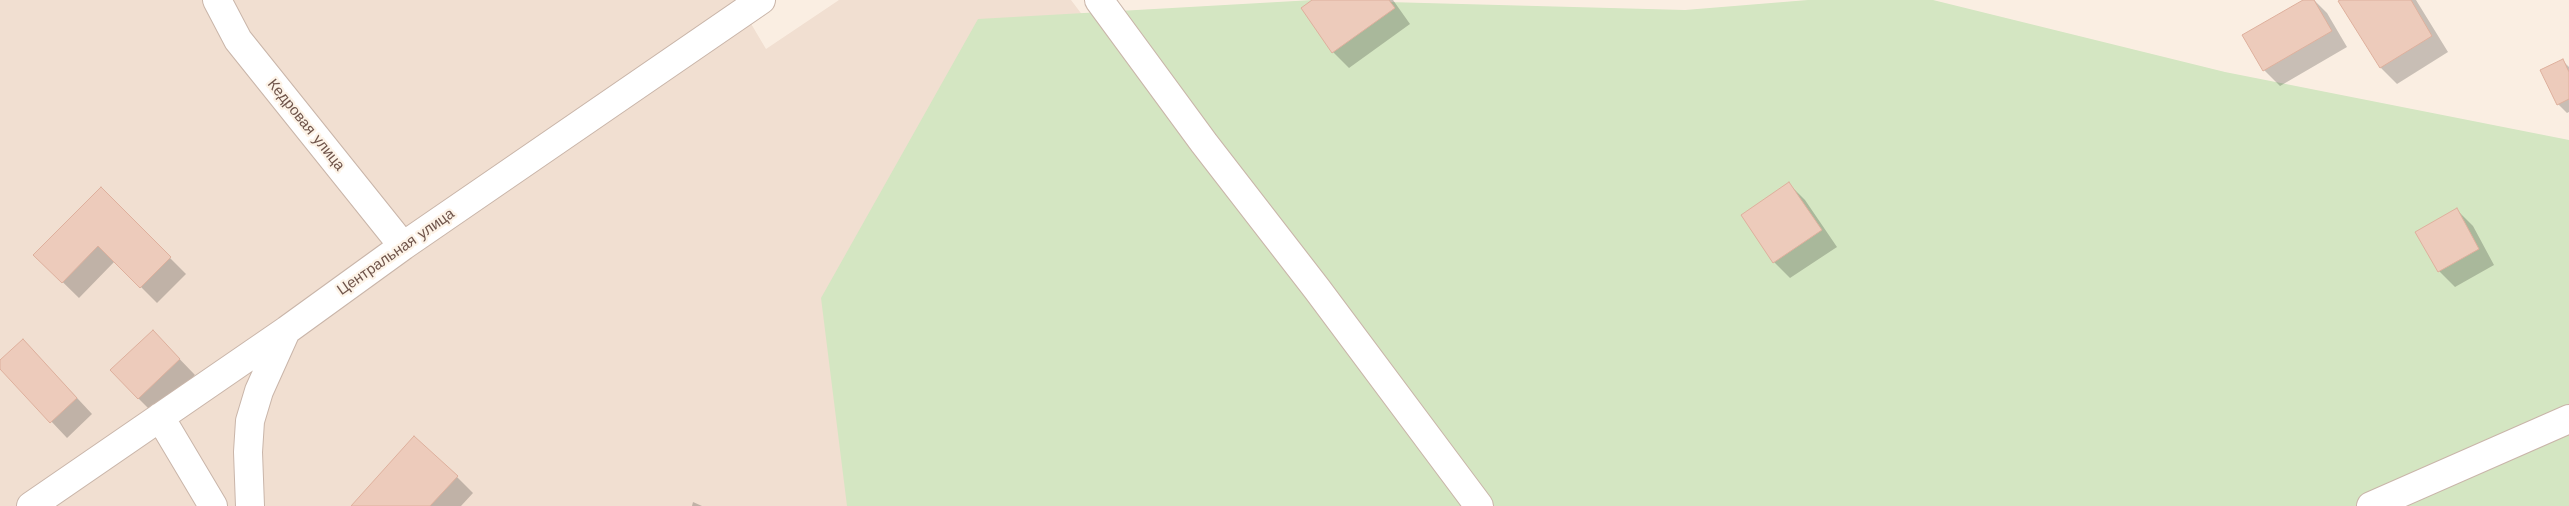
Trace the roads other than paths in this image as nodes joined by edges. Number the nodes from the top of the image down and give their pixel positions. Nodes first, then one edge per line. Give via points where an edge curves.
1 (217, 0) edge
2 (761, 0) edge
3 (1099, 0) edge
4 (403, 246) junction
5 (286, 330) junction
6 (160, 417) junction
7 (2569, 419) edge
8 (31, 506) edge
9 (213, 506) edge
10 (250, 506) edge
11 (1479, 506) edge
12 (2371, 506) edge

1 - 4 street, Кедровая улица via 238,40
2 - 4 street, Центральная улица
3 - 11 street
4 - 5 street, Центральная улица
5 - 6 street, Центральная улица
5 - 10 street via 258,390 250,421
6 - 8 street, Центральная улица
6 - 9 street
7 - 12 street

